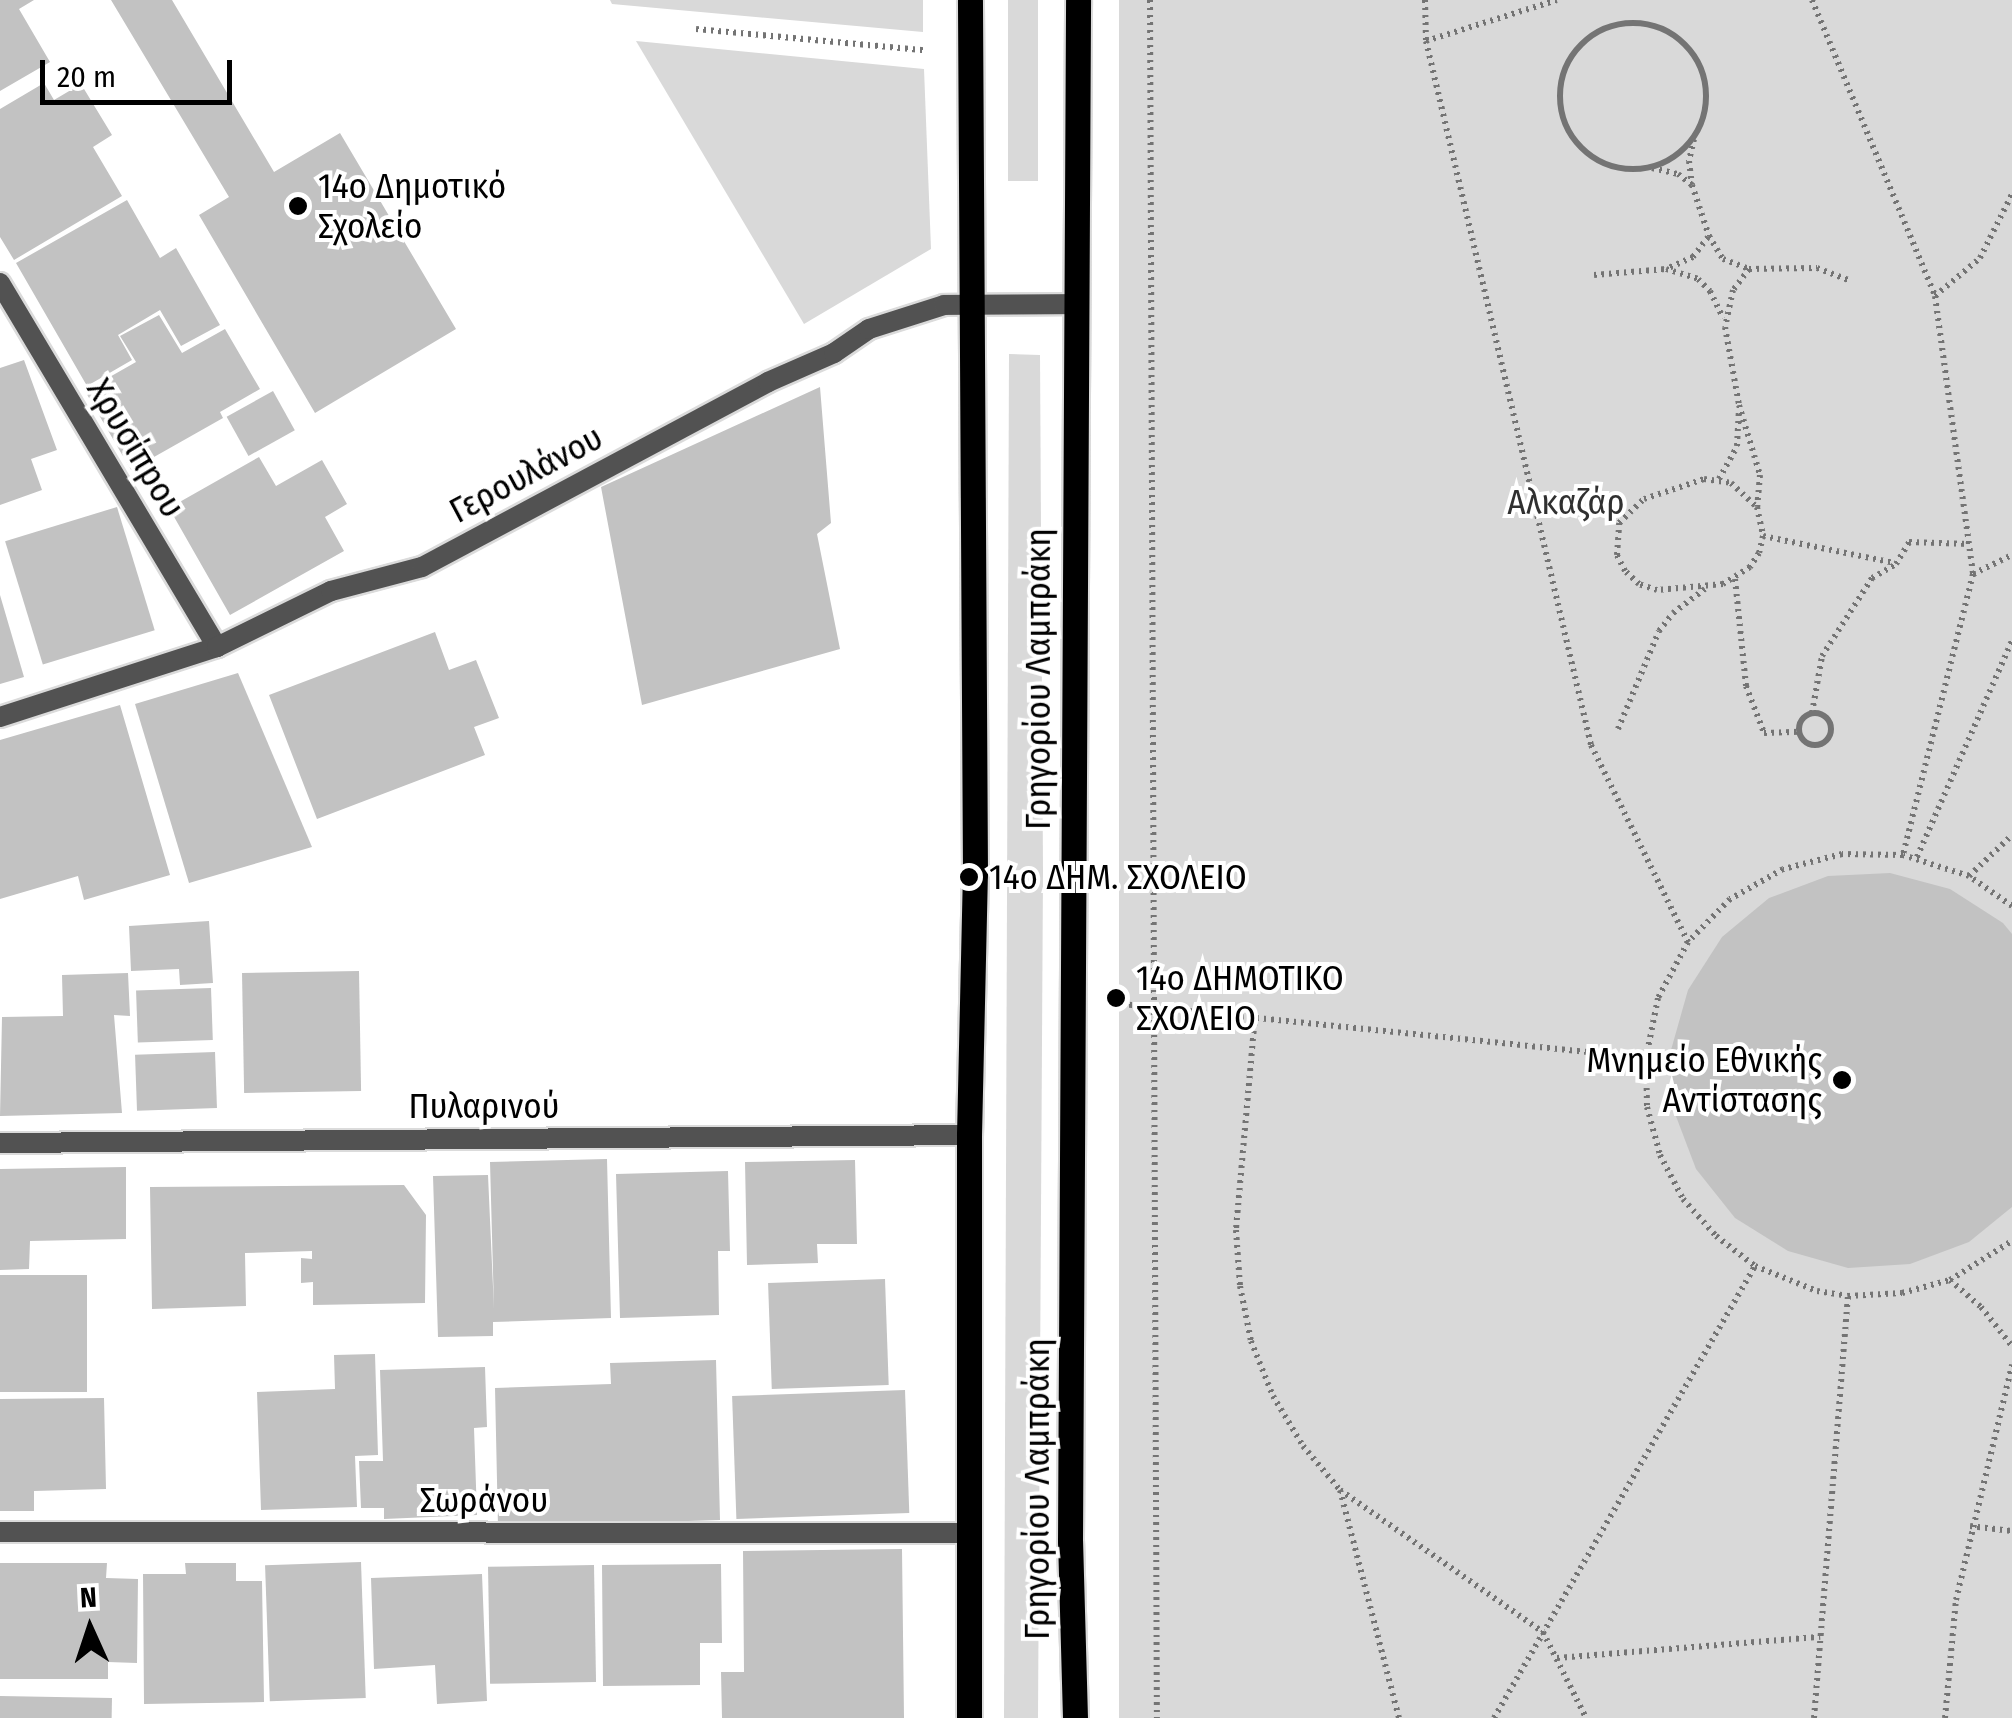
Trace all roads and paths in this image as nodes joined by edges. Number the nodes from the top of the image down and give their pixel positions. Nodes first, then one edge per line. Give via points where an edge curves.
1 (970, 0) edge
2 (1078, 0) edge
3 (1150, 0) edge
4 (1426, 0) edge
5 (1558, 0) edge
6 (1812, 0) edge
7 (696, 28) dead end
8 (1426, 41) junction
9 (970, 52) junction
10 (1698, 131) junction
11 (1650, 168) junction
12 (1692, 185) junction
13 (2012, 194) edge
14 (1709, 236) junction
15 (1666, 269) junction
16 (1749, 269) junction
17 (1594, 275) dead end
18 (1851, 281) dead end
19 (0, 283) edge
20 (1935, 296) junction
21 (969, 304) junction
22 (1079, 304) junction
23 (1726, 328) junction
24 (1740, 405) junction
25 (1719, 479) junction
26 (1757, 508) junction
27 (1763, 536) junction
28 (1969, 544) junction
29 (2012, 555) edge
30 (1896, 564) junction
31 (1973, 574) junction
32 (1735, 578) junction
33 (1711, 585) junction
34 (2012, 642) edge
35 (217, 648) junction
36 (1812, 713) junction
37 (0, 717) edge
38 (1618, 729) dead end
39 (1799, 732) junction
40 (2012, 835) edge
41 (1903, 855) junction
42 (1917, 857) junction
43 (1969, 876) junction
44 (2012, 906) edge
45 (1688, 942) junction
46 (1122, 1004) dead end
47 (1152, 1005) junction
48 (1255, 1016) junction
49 (1646, 1058) junction
50 (970, 1135) junction
51 (0, 1143) edge
52 (2012, 1241) edge
53 (1756, 1266) junction
54 (1950, 1280) junction
55 (1848, 1296) junction
56 (2012, 1346) edge
57 (2012, 1365) edge
58 (1340, 1490) junction
59 (1970, 1526) junction
60 (2012, 1531) edge
61 (0, 1532) edge
62 (967, 1533) junction
63 (1542, 1632) junction
64 (1821, 1637) junction
65 (1557, 1658) junction
66 (968, 1718) edge
67 (1076, 1718) edge
68 (1157, 1718) edge
69 (1398, 1718) edge
70 (1494, 1718) edge
71 (1586, 1718) edge
72 (1814, 1718) edge
73 (1944, 1718) edge

1 - 9 main road, Γρηγορίου Λαμπράκη
2 - 22 main road, Γρηγορίου Λαμπράκη
3 - 47 path
4 - 8 path
5 - 8 path
6 - 20 path
7 - 9 path
8 - 45 path via 1591,745
9 - 21 main road, Γρηγορίου Λαμπράκη
10 - 11 path via 1670,159
10 - 11 path via 1706,108 1698,63 1665,30 1620,24 1579,47 1560,89 1570,133 1604,164
10 - 12 path via 1689,162
11 - 12 path
12 - 14 path
13 - 20 path via 1980,258
14 - 15 path via 1694,257
14 - 16 path via 1724,259
15 - 17 path
15 - 23 path via 1710,290
16 - 18 path via 1817,268
16 - 23 path via 1734,290
19 - 35 street, Χρυσίπpου
20 - 28 path
21 - 22 street, Γερουλάνου
21 - 35 street, Γερουλάνου via 916,312 869,329 422,567 331,591
21 - 50 main road, Γρηγορίου Λαμπράκη via 975,855
22 - 67 main road, Γρηγορίου Λαμπράκη via 1070,1541
23 - 24 path
24 - 25 path via 1738,446
24 - 26 path via 1760,475
25 - 26 path via 1741,489
25 - 33 path via 1644,500 1619,523 1616,538 1625,572 1639,584 1657,590
26 - 27 path
27 - 30 path
27 - 32 path via 1750,567
28 - 30 path via 1909,542
28 - 31 path
29 - 31 path
30 - 36 path via 1872,578 1822,656
31 - 41 path
32 - 33 path
32 - 39 path via 1746,686 1764,733
33 - 38 path via 1659,631
34 - 42 path
35 - 37 street, Γερουλάνου
36 - 39 path
36 - 39 path via 1832,726 1829,738 1806,743
40 - 43 path
41 - 42 path
41 - 45 path via 1842,854 1783,869 1730,899
42 - 43 path
43 - 44 path
45 - 49 path via 1658,998
46 - 47 path
47 - 48 path
47 - 68 path
48 - 49 path
48 - 58 path via 1236,1230 1240,1286 1251,1341 1273,1396 1302,1446
49 - 53 path via 1647,1107 1683,1199
50 - 51 street, Πυλαρινού
50 - 62 main road, Γρηγορίου Λαμπράκη
52 - 54 path
53 - 55 path
53 - 63 path
54 - 55 path via 1902,1293
54 - 56 path
55 - 64 path
57 - 59 path
58 - 63 path
58 - 69 path
59 - 60 path
59 - 73 path
61 - 62 street, Σωράνου
62 - 66 main road, Γρηγορίου Λαμπράκη
63 - 65 path
63 - 70 path
64 - 65 path
64 - 72 path
65 - 71 path

